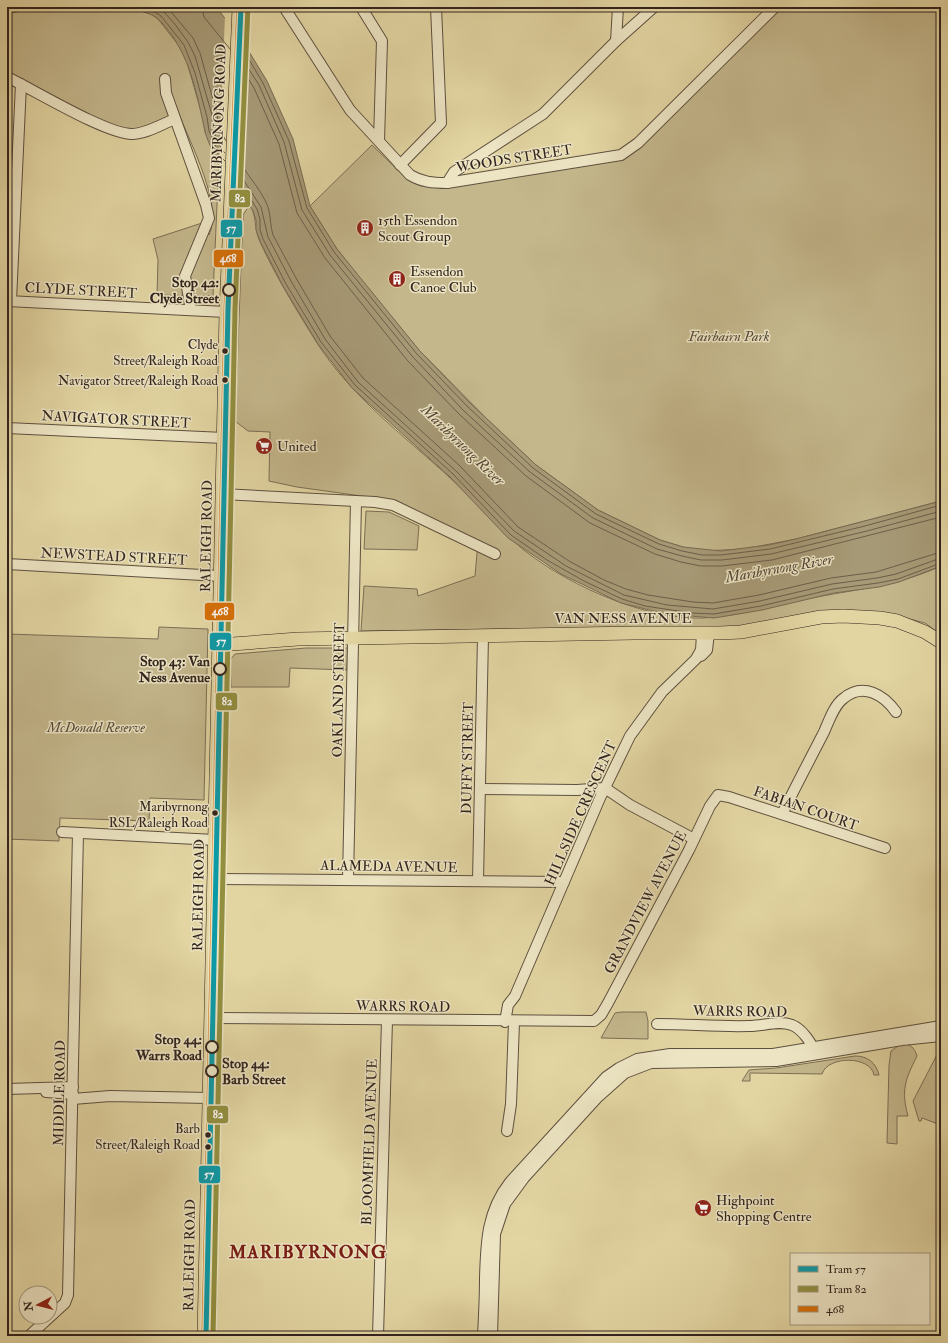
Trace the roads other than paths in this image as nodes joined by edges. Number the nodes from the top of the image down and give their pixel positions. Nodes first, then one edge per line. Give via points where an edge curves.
1 (239, 7) edge
2 (284, 7) edge
3 (361, 7) edge
4 (436, 7) edge
5 (618, 7) edge
6 (654, 7) edge
7 (775, 7) edge
8 (616, 41) junction
9 (7, 77) edge
10 (165, 79) dead end
11 (21, 84) junction
12 (175, 119) junction
13 (379, 140) junction
14 (400, 165) junction
15 (447, 183) junction
16 (9, 301) edge
17 (191, 310) junction
18 (226, 312) junction
19 (7, 428) edge
20 (224, 438) junction
21 (222, 494) junction
22 (356, 501) junction
23 (495, 554) dead end
24 (7, 564) edge
25 (220, 576) junction
26 (705, 633) junction
27 (483, 636) junction
28 (353, 638) junction
29 (219, 641) junction
30 (941, 642) edge
31 (896, 712) dead end
32 (480, 789) junction
33 (602, 794) junction
34 (718, 795) joint
35 (782, 814) junction
36 (62, 832) dead end
37 (78, 833) junction
38 (694, 839) junction
39 (215, 840) junction
40 (885, 848) dead end
41 (214, 879) junction
42 (348, 880) junction
43 (478, 881) junction
44 (564, 882) junction
45 (211, 1018) junction
46 (387, 1020) junction
47 (510, 1022) junction
48 (594, 1022) joint
49 (657, 1024) dead end
50 (941, 1026) edge
51 (941, 1036) edge
52 (815, 1051) junction
53 (7, 1089) edge
54 (73, 1093) junction
55 (209, 1098) junction
56 (507, 1131) dead end
57 (29, 1336) edge
58 (204, 1336) edge
59 (378, 1336) edge
60 (483, 1336) edge
61 (492, 1336) edge

1 - 18 main road, MARIBYRNONG ROAD
2 - 13 street, WOODS STREET via 350,110
3 - 13 street via 382,41
4 - 14 street via 441,123
5 - 8 street
6 - 8 street
7 - 15 street, WOODS STREET via 638,143 621,155
8 - 15 street via 543,114 454,172
9 - 11 street
10 - 12 street via 166,93
11 - 12 street via 99,124 127,134 148,130
11 - 16 street
12 - 17 street via 209,218 185,276
13 - 14 street, WOODS STREET
14 - 15 street, WOODS STREET via 419,180
16 - 17 street, CLYDE STREET
17 - 18 street, CLYDE STREET
18 - 20 main road, RALEIGH ROAD
19 - 20 street, NAVIGATOR STREET
20 - 21 main road, RALEIGH ROAD
21 - 22 street
21 - 25 main road, RALEIGH ROAD
22 - 23 street via 392,505
22 - 28 street, OAKLAND STREET
24 - 25 street, NEWSTEAD STREET
25 - 29 main road, RALEIGH ROAD
26 - 27 main road, VAN NESS AVENUE
26 - 30 main road, VAN NESS AVENUE via 741,632 821,618 861,616 897,621 925,632
26 - 33 street, HILLSIDE CRESCENT via 696,659 662,692 634,729
27 - 28 main road, VAN NESS AVENUE
27 - 32 street, DUFFY STREET
28 - 29 main road, VAN NESS AVENUE
28 - 42 street, OAKLAND STREET
29 - 39 main road, RALEIGH ROAD
31 - 35 street via 886,700 874,692 859,691 845,697 832,715
32 - 33 street via 577,790
32 - 43 street, DUFFY STREET
33 - 38 street via 630,804
33 - 44 street, HILLSIDE CRESCENT
34 - 35 street, FABIAN COURT
34 - 38 street, GRANDVIEW AVENUE
35 - 40 street, FABIAN COURT
36 - 37 street
37 - 39 street
37 - 54 street, MIDDLE ROAD
38 - 48 street, GRANDVIEW AVENUE via 608,1004
39 - 41 main road, RALEIGH ROAD
41 - 42 street, ALAMEDA AVENUE
41 - 45 main road, RALEIGH ROAD
42 - 43 street, ALAMEDA AVENUE
43 - 44 street, ALAMEDA AVENUE
44 - 47 street, HILLSIDE CRESCENT via 515,996 508,1005
45 - 46 street, WARRS ROAD
45 - 55 main road, RALEIGH ROAD
46 - 47 street, WARRS ROAD
46 - 59 street, BLOOMFIELD AVENUE
47 - 48 street, WARRS ROAD
47 - 56 street, HILLSIDE CRESCENT via 511,1104
49 - 52 street, WARRS ROAD via 787,1024 800,1030
50 - 52 street
51 - 52 street
52 - 60 street via 761,1055 658,1054 628,1063 606,1077 510,1182 498,1199 487,1232
52 - 61 street via 763,1062 651,1063 626,1073 606,1088 524,1178 505,1204 495,1234
53 - 54 street
54 - 55 street
54 - 57 street, MIDDLE ROAD via 68,1297 62,1306
55 - 58 main road, RALEIGH ROAD

